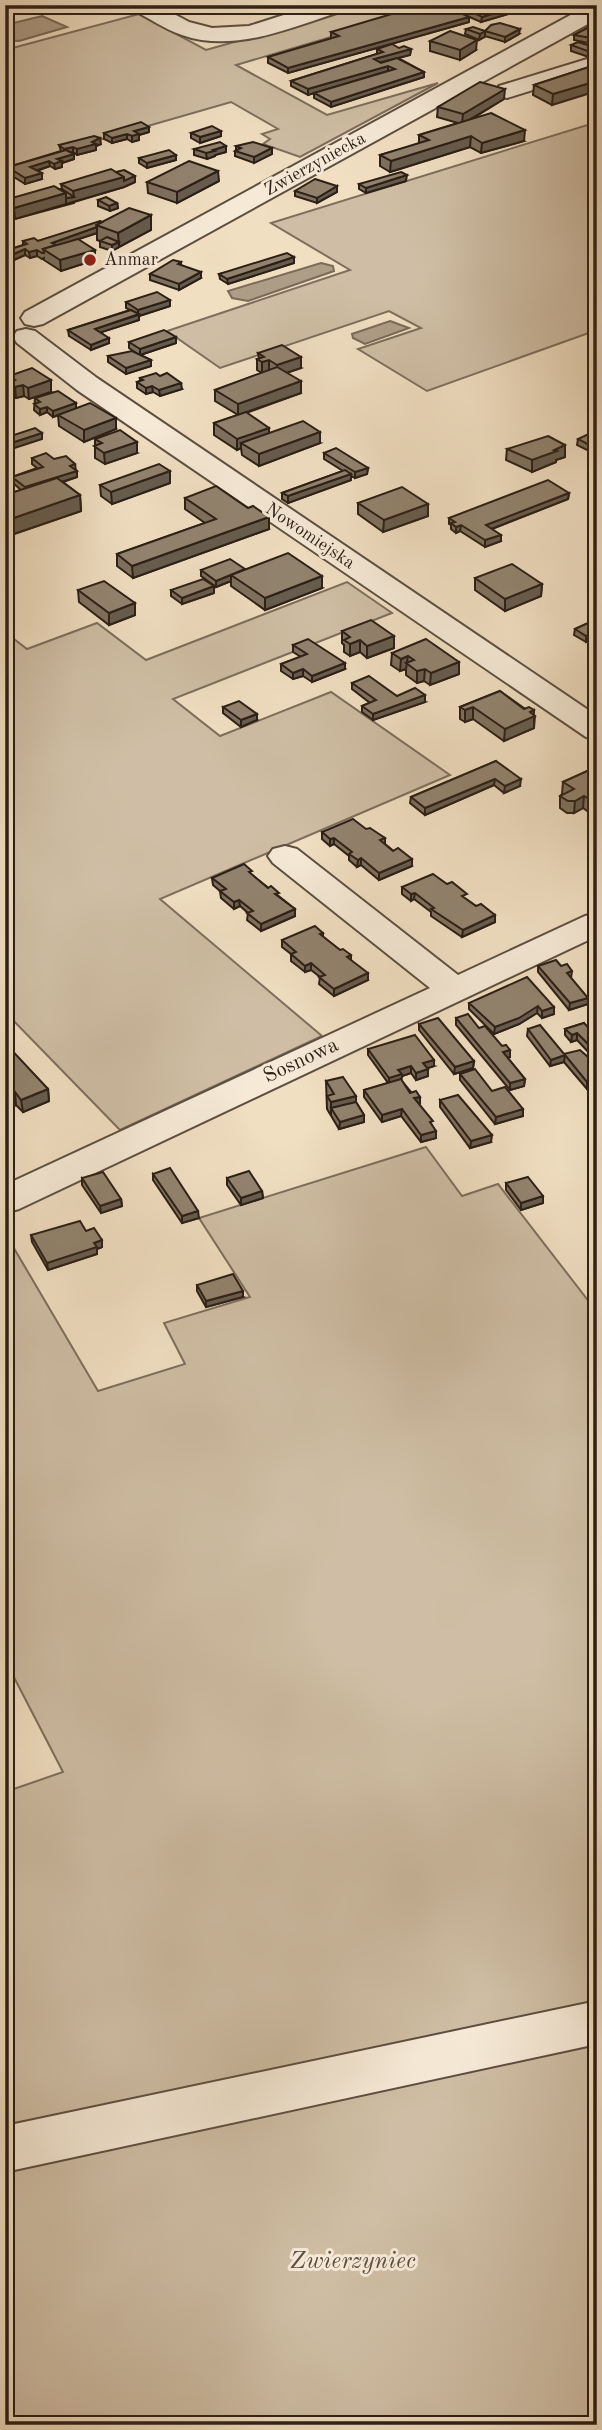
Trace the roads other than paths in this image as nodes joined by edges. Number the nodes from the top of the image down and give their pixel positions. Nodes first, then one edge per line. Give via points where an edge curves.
1 (141, 5) edge
2 (338, 5) edge
3 (597, 10) edge
4 (597, 63) edge
5 (500, 64) junction
6 (547, 78) junction
7 (507, 91) edge
8 (19, 327) edge
9 (597, 730) edge
10 (285, 856) dead end
11 (597, 923) edge
12 (454, 989) junction
13 (5, 1200) edge
14 (597, 2022) edge
15 (5, 2149) edge

1 - 2 street via 190,30 214,35 248,31
3 - 5 street, Zwierzyniecka
4 - 6 street
5 - 6 street
5 - 8 street, Zwierzyniecka
6 - 7 street
8 - 9 street, Nowomiejska via 87,384
10 - 12 street
11 - 12 street, Sosnowa
12 - 13 street, Sosnowa
14 - 15 street

